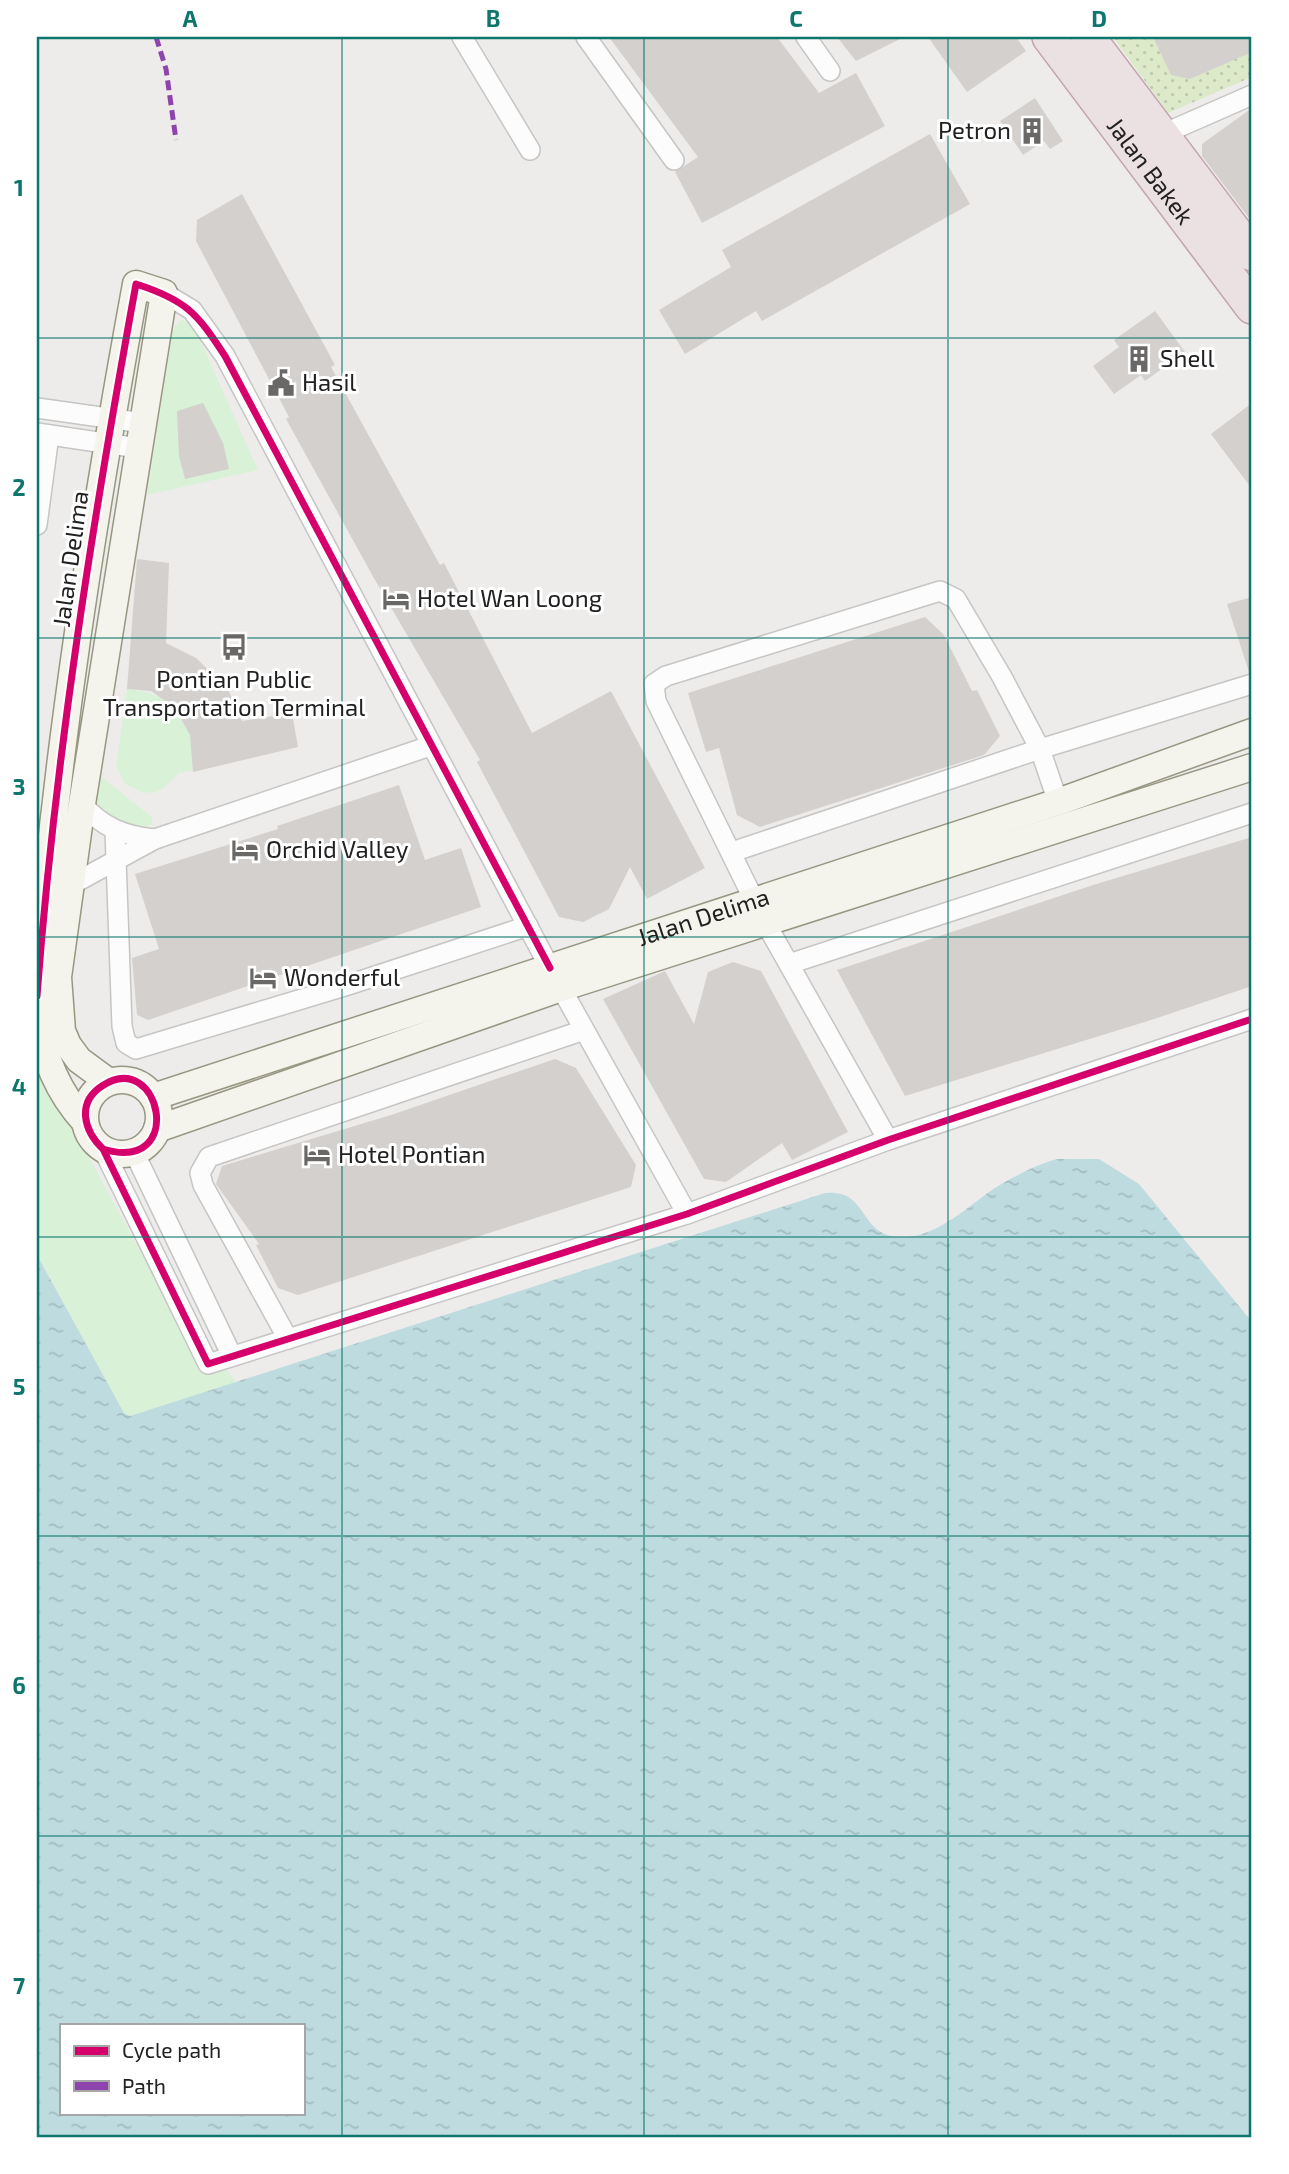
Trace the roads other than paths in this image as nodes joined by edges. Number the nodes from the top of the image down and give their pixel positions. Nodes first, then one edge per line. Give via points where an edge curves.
1 (462, 37) edge
2 (586, 37) edge
3 (806, 37) edge
4 (1049, 37) edge
5 (1088, 37) edge
6 (830, 71) dead end
7 (1252, 94) edge
8 (1163, 134) junction
9 (530, 150) dead end
10 (674, 160) dead end
11 (1252, 254) edge
12 (164, 293) junction
13 (1252, 307) edge
14 (37, 408) edge
15 (109, 431) junction
16 (43, 434) edge
17 (141, 436) junction
18 (37, 525) edge
19 (1252, 684) edge
20 (1252, 732) edge
21 (1252, 744) edge
22 (430, 746) junction
23 (1040, 749) junction
24 (1192, 753) junction
25 (1252, 767) edge
26 (1058, 802) junction
27 (82, 804) junction
28 (1252, 813) edge
29 (115, 831) junction
30 (155, 839) junction
31 (732, 852) junction
32 (114, 861) junction
33 (42, 863) edge
34 (69, 886) junction
35 (760, 912) junction
36 (528, 926) junction
37 (789, 964) junction
38 (556, 978) junction
39 (37, 996) edge
40 (37, 1009) edge
41 (1252, 1019) edge
42 (584, 1030) junction
43 (109, 1082) junction
44 (153, 1097) junction
45 (85, 1122) junction
46 (157, 1129) junction
47 (888, 1140) junction
48 (103, 1149) junction
49 (134, 1152) junction
50 (687, 1214) junction
51 (288, 1339) junction
52 (232, 1356) junction

1 - 9 street
2 - 10 street
3 - 6 street
4 - 13 highway, Jalan Bakek
5 - 8 highway, Jalan Bakek
7 - 8 street
8 - 11 highway, Jalan Bakek
12 - 15 street, Jalan Delima via 136,284
12 - 17 street, Jalan Delima
12 - 22 street via 192,310 225,356
14 - 15 street
15 - 16 street
15 - 17 street
15 - 33 street, Jalan Delima
16 - 18 street
17 - 27 street, Jalan Delima
19 - 23 street
20 - 24 street, Jalan Delima
21 - 24 street
22 - 30 street
22 - 36 street
23 - 26 street
23 - 31 street
23 - 31 street via 956,599 940,592 666,676 654,684 653,693
24 - 26 street, Jalan Delima
25 - 35 street, Jalan Delima
26 - 35 street, Jalan Delima
27 - 29 street
27 - 34 street, Jalan Delima
28 - 37 street
29 - 30 street
29 - 32 street
30 - 32 street
31 - 35 street
32 - 34 street
32 - 36 street via 122,1026 125,1043 136,1049
33 - 39 street, Jalan Delima
34 - 43 street, Jalan Delima via 58,977 62,1031 79,1060
35 - 37 street
35 - 38 street, Jalan Delima
36 - 38 street
37 - 47 street
38 - 42 street
38 - 44 street, Jalan Delima
38 - 46 street, Jalan Delima
40 - 45 street via 50,1070
41 - 47 street
42 - 50 street
42 - 51 street via 209,1157 200,1173 203,1185
43 - 44 street via 141,1085
43 - 45 street via 95,1091 86,1105
44 - 46 street via 159,1112
45 - 48 street via 91,1138
46 - 49 street via 148,1143
47 - 50 street
48 - 49 street via 118,1154
48 - 52 street via 208,1364
49 - 52 street
50 - 51 street
51 - 52 street

